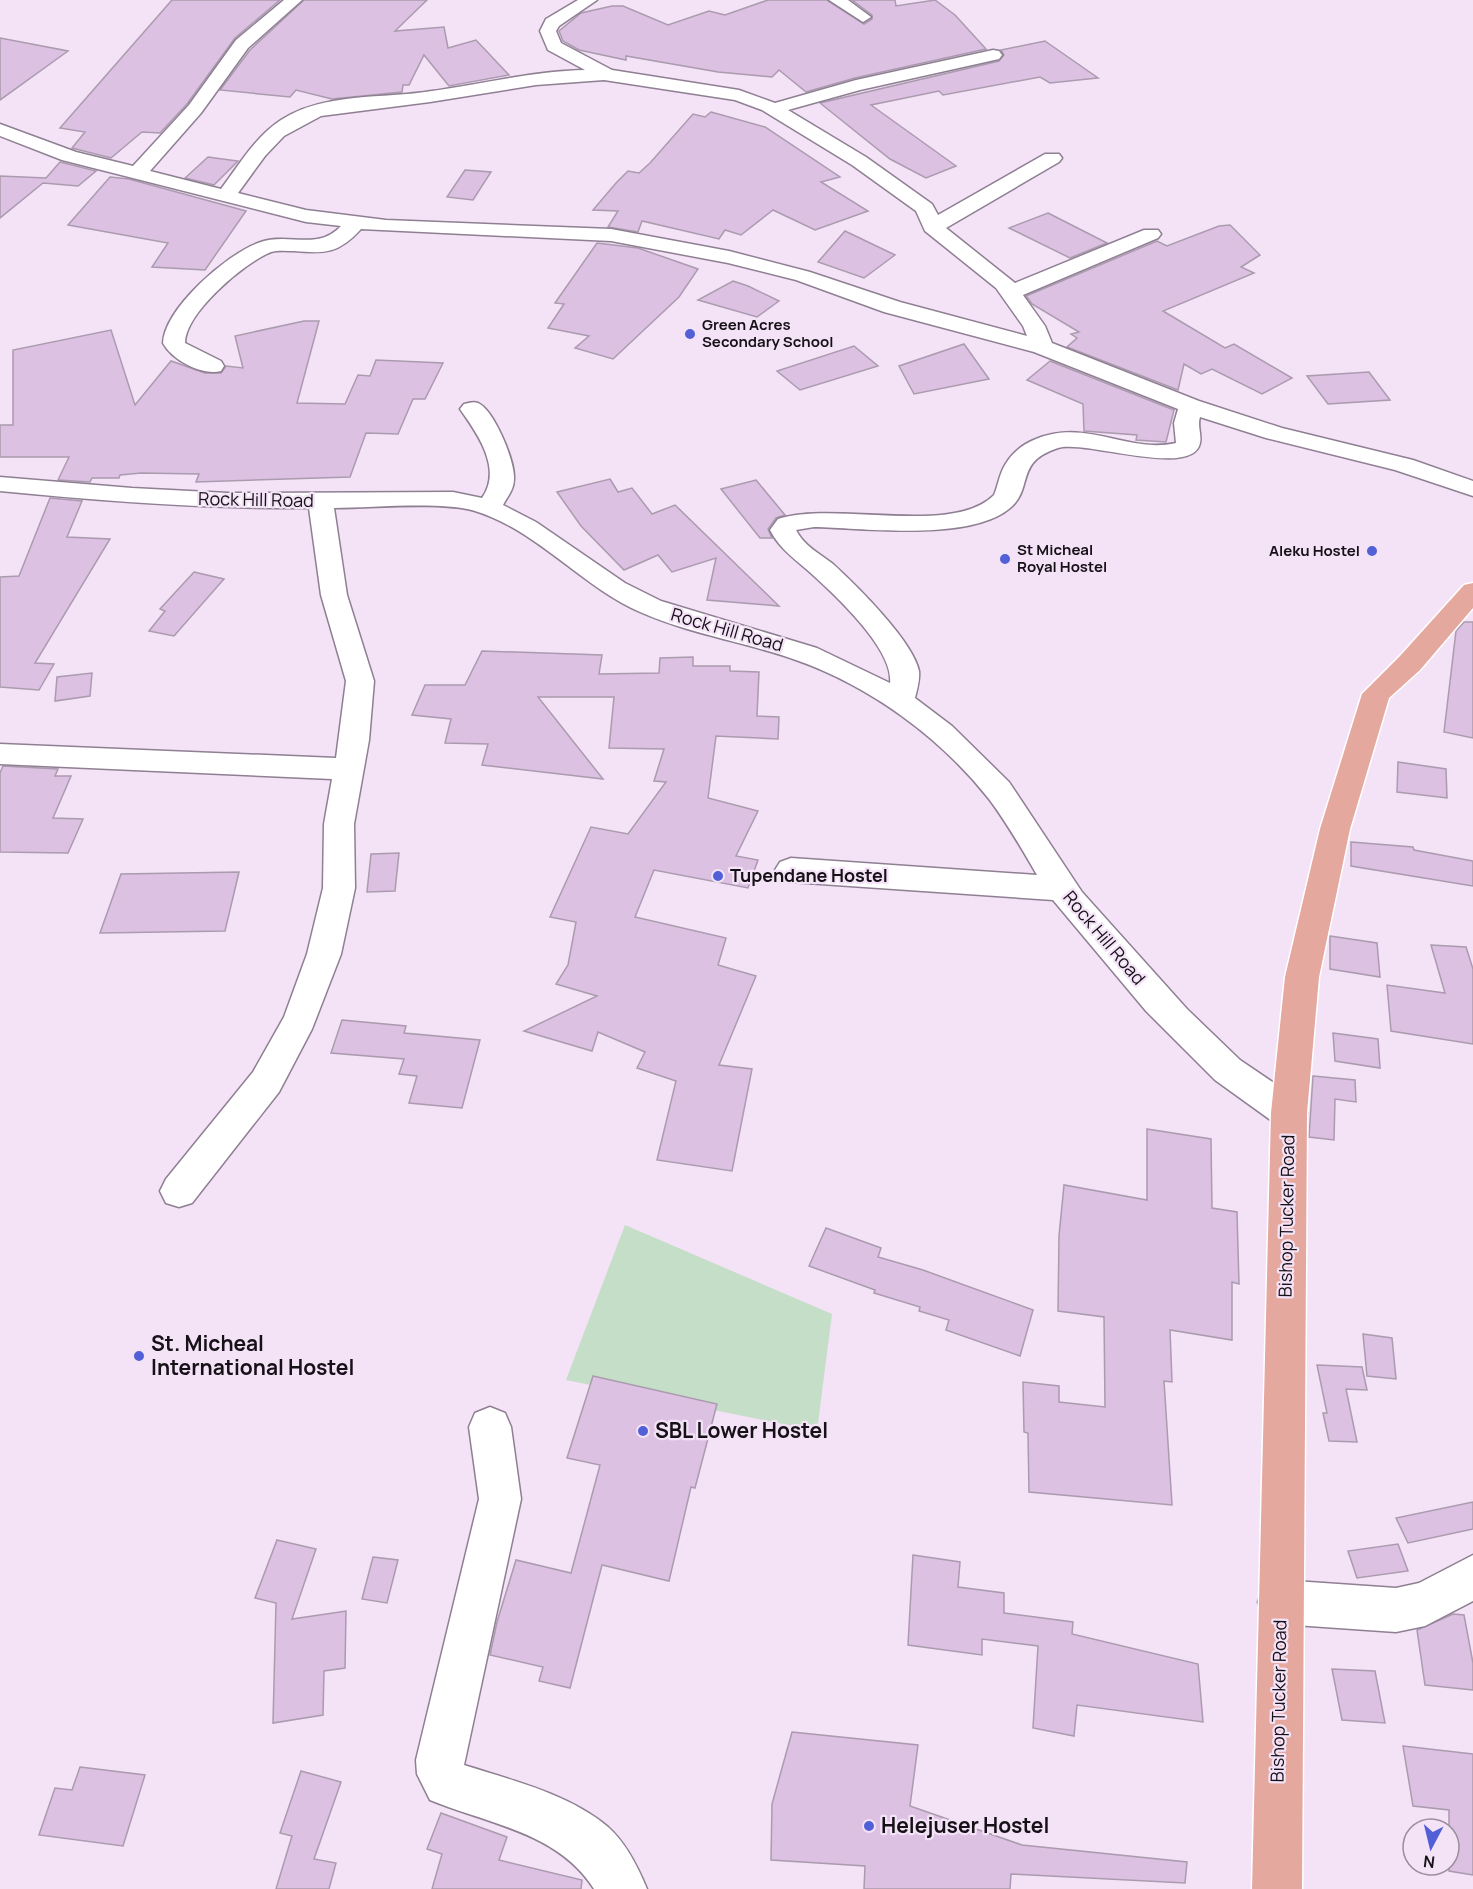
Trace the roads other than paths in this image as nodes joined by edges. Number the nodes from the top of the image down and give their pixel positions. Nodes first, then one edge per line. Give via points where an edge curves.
1 (294, 0) edge
2 (589, 0) edge
3 (837, 0) edge
4 (863, 17) dead end
5 (993, 55) dead end
6 (607, 75) junction
7 (773, 109) junction
8 (0, 130) edge
9 (1052, 158) dead end
10 (137, 173) junction
11 (227, 194) junction
12 (354, 224) junction
13 (932, 227) junction
14 (1151, 234) dead end
15 (1011, 292) junction
16 (1042, 347) junction
17 (213, 366) dead end
18 (1191, 406) junction
19 (472, 409) dead end
20 (0, 484) edge
21 (1473, 489) edge
22 (321, 502) junction
23 (489, 507) junction
24 (1473, 591) edge
25 (900, 700) junction
26 (0, 754) edge
27 (347, 769) junction
28 (791, 870) dead end
29 (1063, 889) junction
30 (1289, 1113) junction
31 (179, 1191) dead end
32 (489, 1427) dead end
33 (1473, 1577) edge
34 (1280, 1602) junction
35 (622, 1889) edge
36 (1277, 1889) edge

1 - 10 street via 242,44 195,109
2 - 6 street via 552,22 549,40
3 - 4 street
5 - 7 street via 867,82
6 - 7 street via 739,94
6 - 11 street via 538,77 429,98 343,107 297,118 259,153
7 - 13 street via 859,161 925,208
8 - 10 street via 69,156
9 - 13 street
10 - 11 street
11 - 12 street via 306,216
12 - 16 street via 611,235 659,242 803,276 892,307
12 - 17 street via 335,242 323,246 277,245 251,254 188,308 172,333 174,344 180,351
13 - 15 street
14 - 15 street
15 - 16 street via 1034,326
16 - 18 street
18 - 21 street via 1274,433 1404,465
18 - 25 street via 1185,448 1151,453 1072,438 1042,445 1017,465 1004,501 981,513 921,524 807,520 787,524 783,530 790,542 831,577 897,653 905,682
19 - 23 street via 491,434 500,464 501,486
20 - 22 street, Rock Hill Road via 142,497
22 - 23 street, Rock Hill Road via 453,500
22 - 27 street via 334,595 360,681
23 - 25 street, Rock Hill Road via 540,535 599,579 636,600 675,616 832,663
24 - 30 main road, Bishop Tucker Road via 1410,663 1376,694 1335,829 1302,977
25 - 29 street, Rock Hill Road via 955,742 990,780
26 - 27 street
27 - 31 street via 339,824 339,888 324,954 300,1019 266,1082
28 - 29 street
29 - 30 street, Rock Hill Road via 1115,954 1202,1049 1255,1094
30 - 34 main road, Bishop Tucker Road
32 - 35 street via 500,1499 443,1749 441,1774 447,1783 568,1828 597,1852
33 - 34 street via 1425,1604 1396,1610
34 - 36 main road, Bishop Tucker Road

